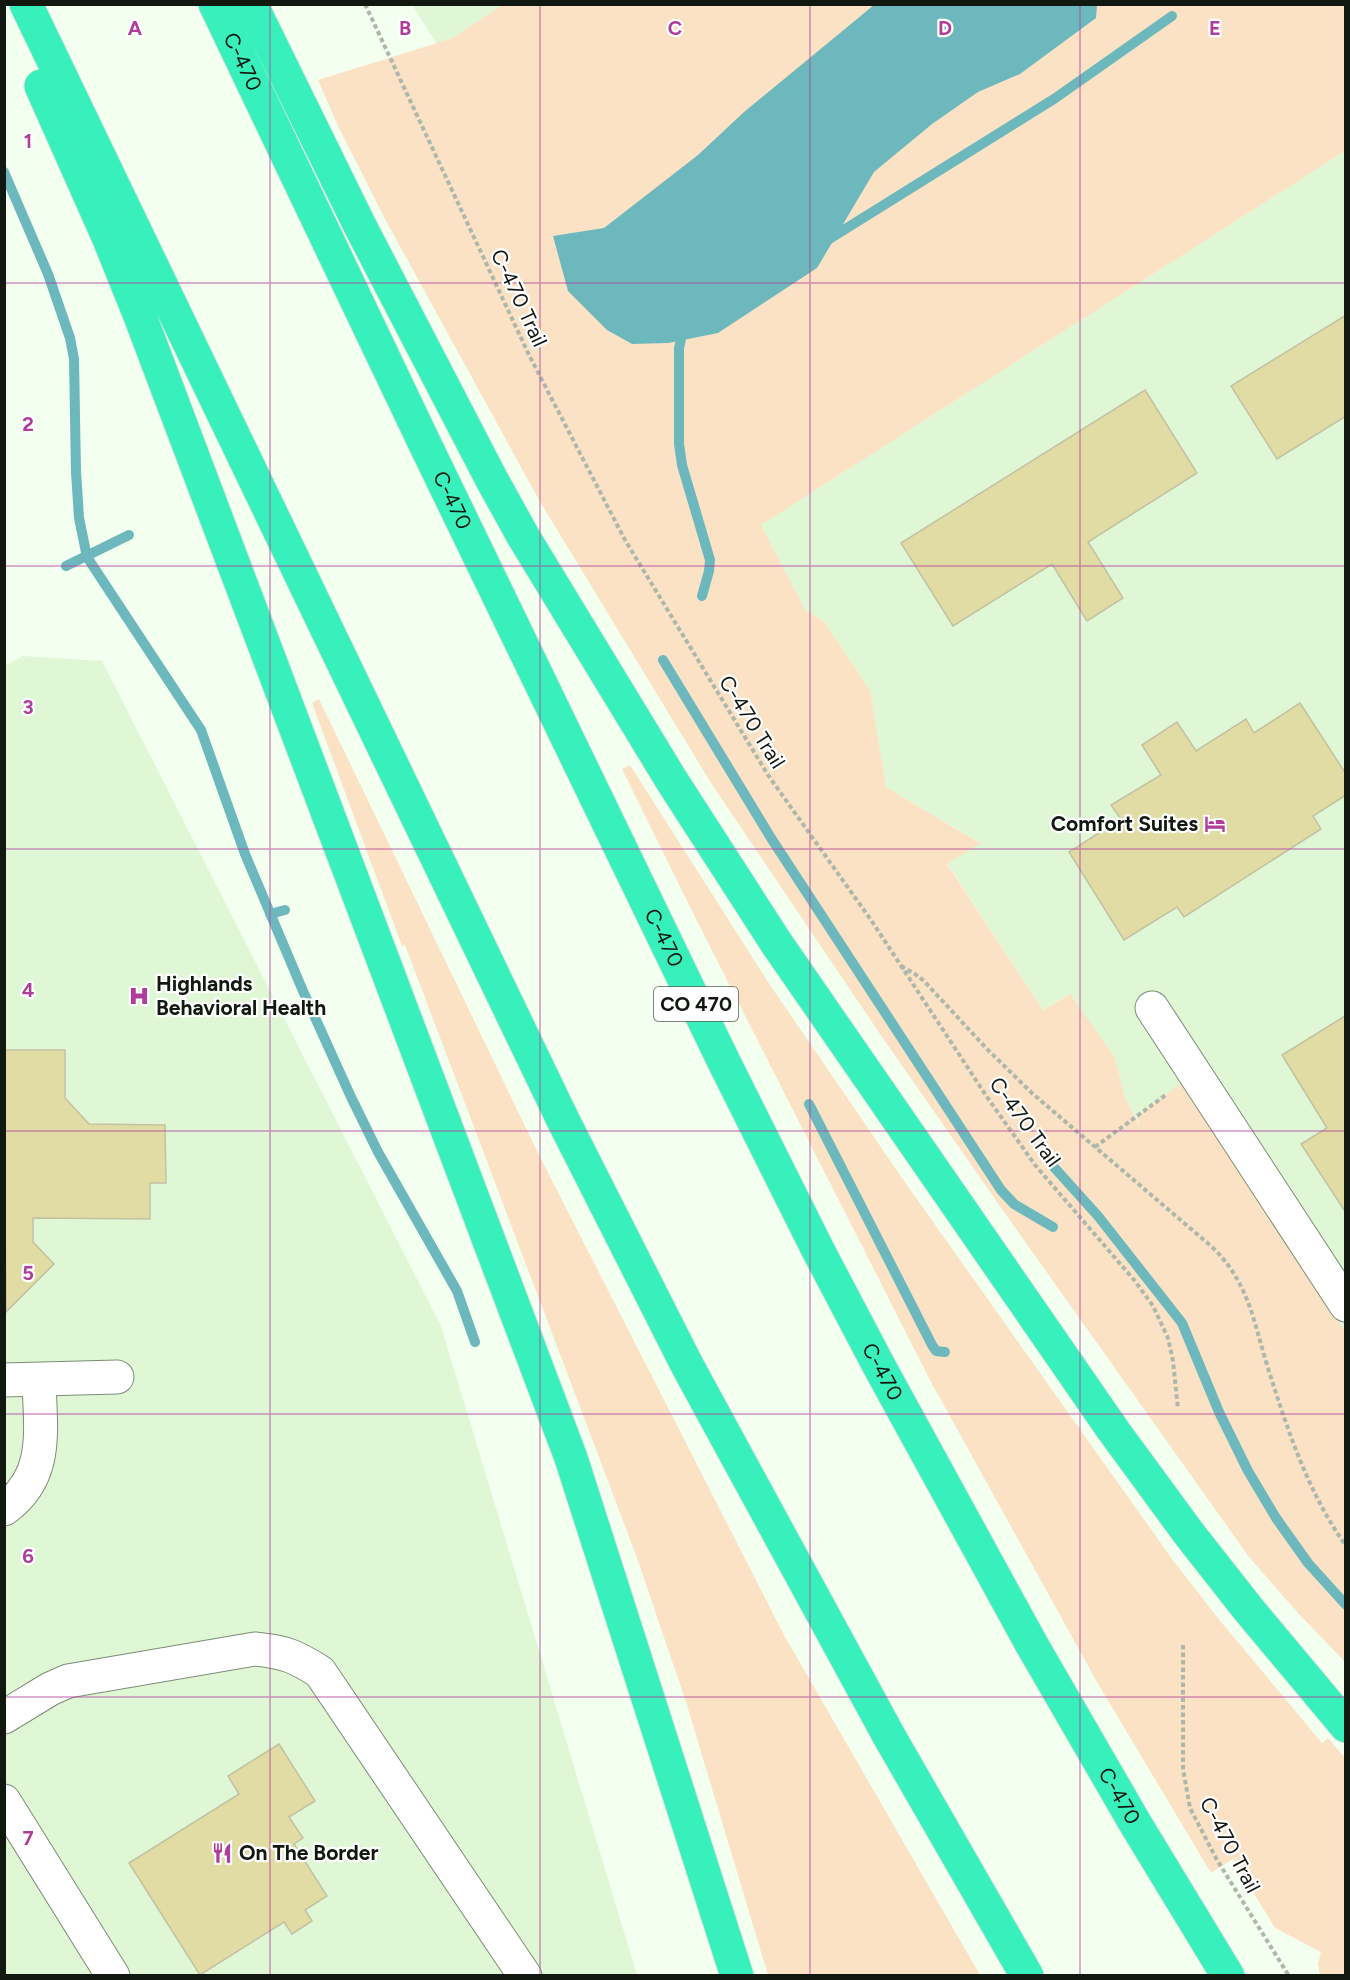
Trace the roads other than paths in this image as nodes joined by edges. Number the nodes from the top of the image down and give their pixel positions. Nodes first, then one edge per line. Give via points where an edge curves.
1 (26, 4) edge
2 (215, 4) edge
3 (251, 4) edge
4 (4, 9) edge
5 (1152, 1008) dead end
6 (1346, 1305) edge
7 (117, 1377) dead end
8 (4, 1380) edge
9 (39, 1380) junction
10 (4, 1509) edge
11 (4, 1717) edge
12 (1346, 1726) edge
13 (4, 1801) edge
14 (113, 1976) edge
15 (525, 1976) edge
16 (737, 1976) edge
17 (1027, 1976) edge
18 (1228, 1976) edge

1 - 17 highway via 558,1110 687,1365 849,1666
2 - 18 highway, C-470 / CO 470 via 704,1021 823,1258 1032,1645
3 - 12 highway via 496,490 672,781 783,953 1113,1430 1249,1610
4 - 16 highway via 125,278 571,1458
5 - 6 lane
7 - 9 lane
8 - 9 lane
9 - 10 lane via 40,1442 34,1475 25,1492
11 - 15 lane via 68,1681 255,1649 280,1651 302,1661 320,1672
13 - 14 lane

